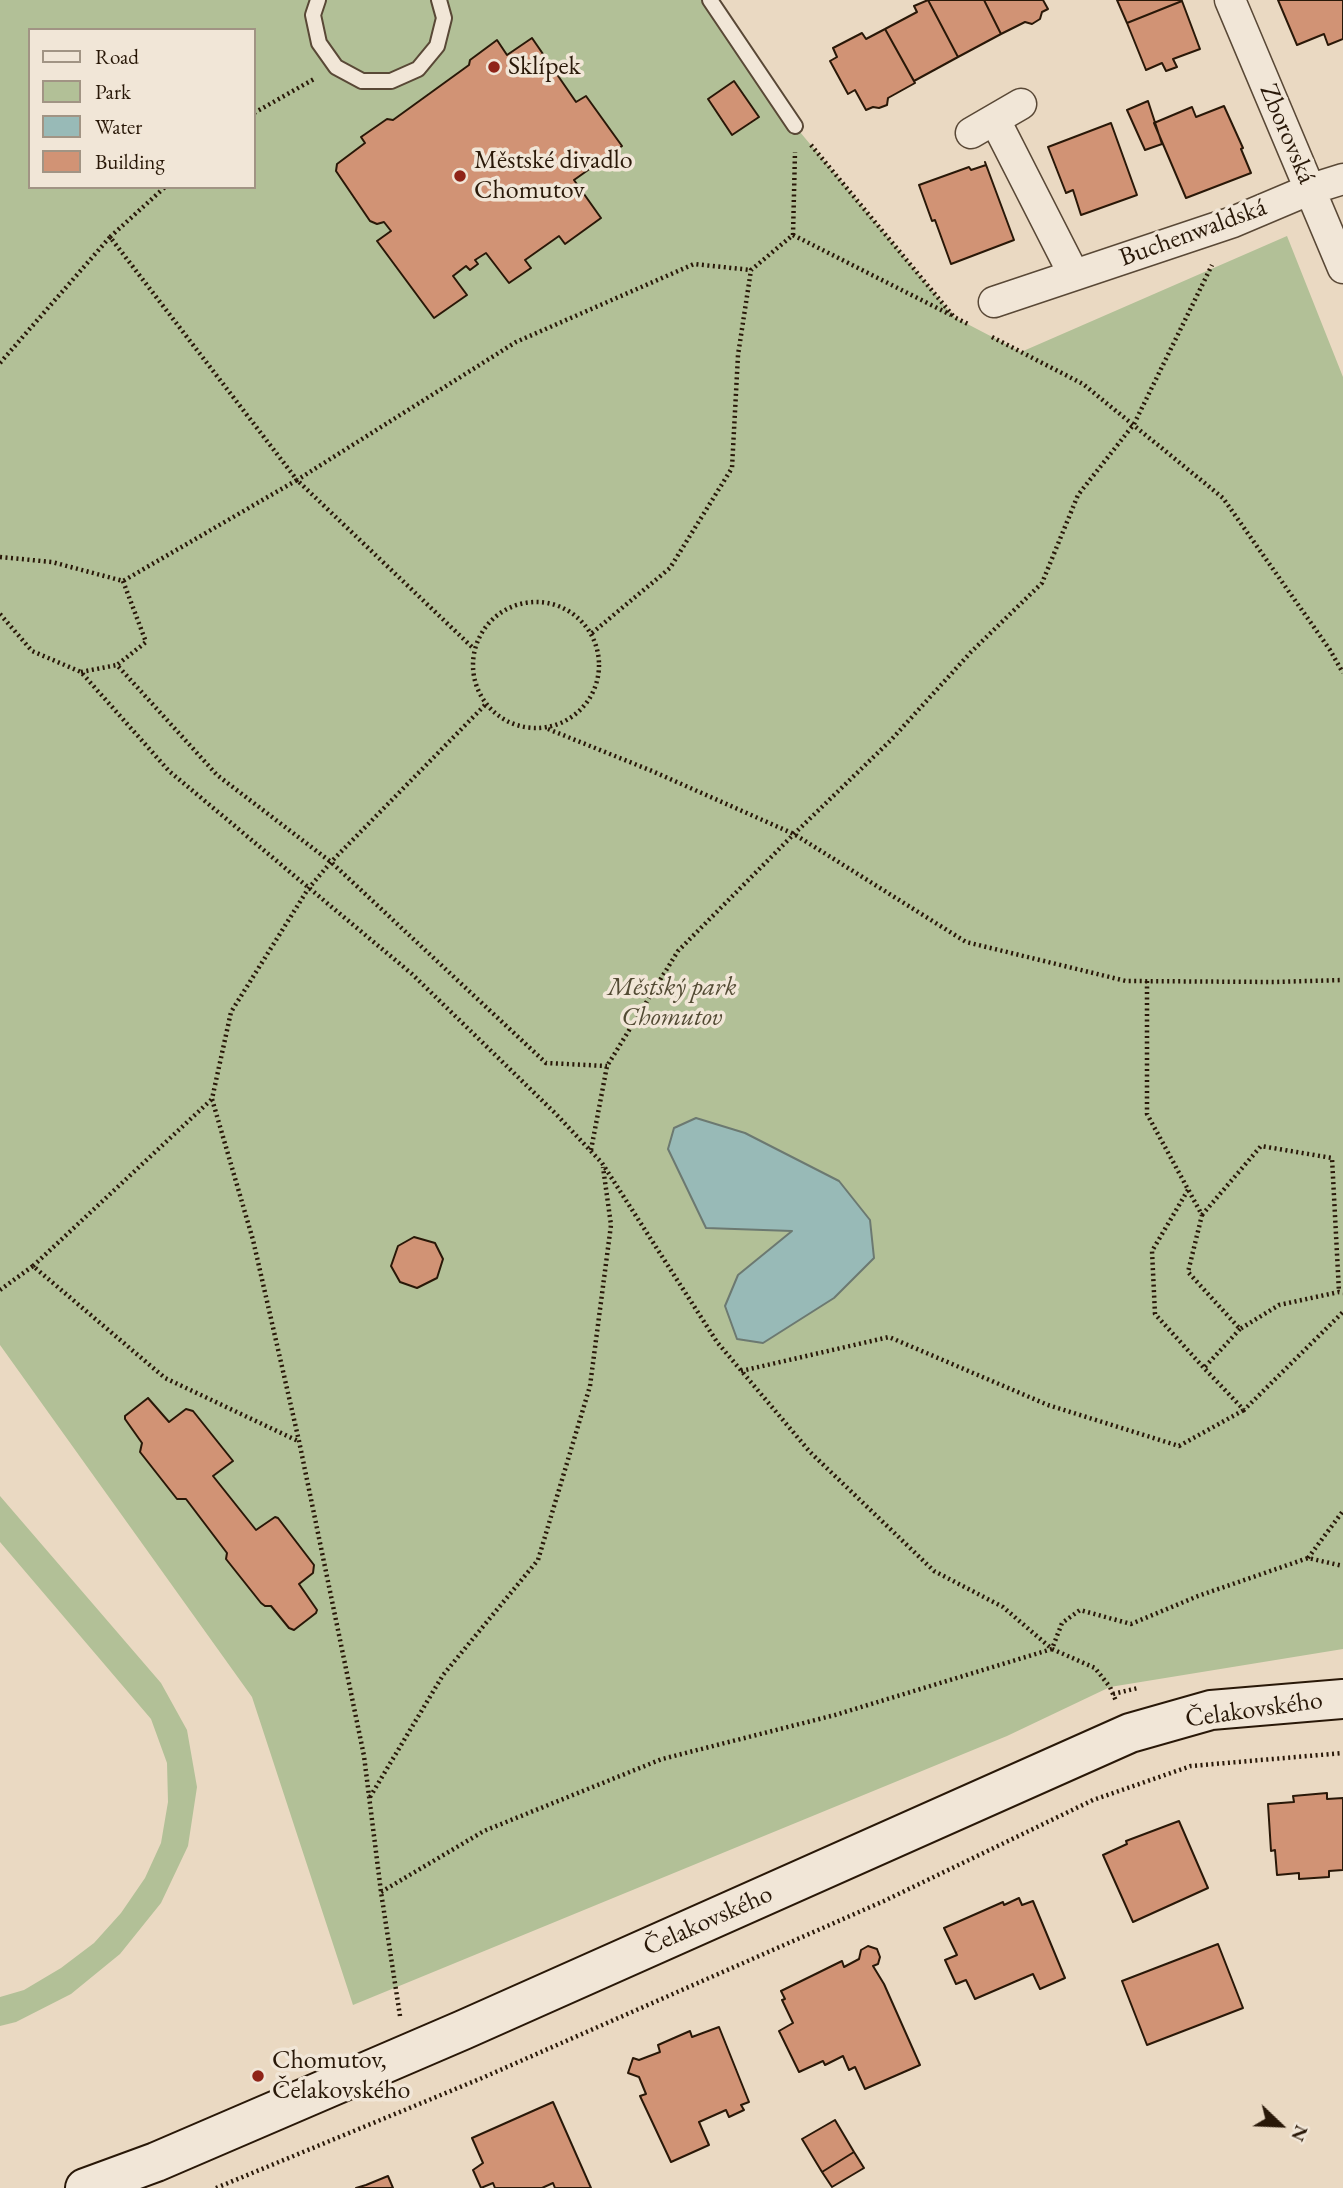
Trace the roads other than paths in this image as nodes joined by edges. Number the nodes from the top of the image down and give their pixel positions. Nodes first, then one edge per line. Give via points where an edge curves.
1 (318, 0) edge
2 (439, 0) edge
3 (710, 0) edge
4 (1230, 0) edge
5 (1021, 104) dead end
6 (795, 126) road end
7 (1343, 179) edge
8 (1311, 189) junction
9 (1343, 268) edge
10 (1074, 275) junction
11 (994, 302) road end
12 (1343, 1699) edge
13 (85, 2188) edge

1 - 2 lane via 313,15 319,43 336,67 362,81 391,82 418,69 437,47 444,18
3 - 6 lane
4 - 8 street, Zborovská
5 - 10 street via 983,127
7 - 8 street, Buchenwaldská
8 - 9 street, Zborovská
8 - 10 street, Buchenwaldská via 1233,222
10 - 11 street, Buchenwaldská
12 - 13 street, Čelakovského via 1212,1710 1130,1734 450,2036

